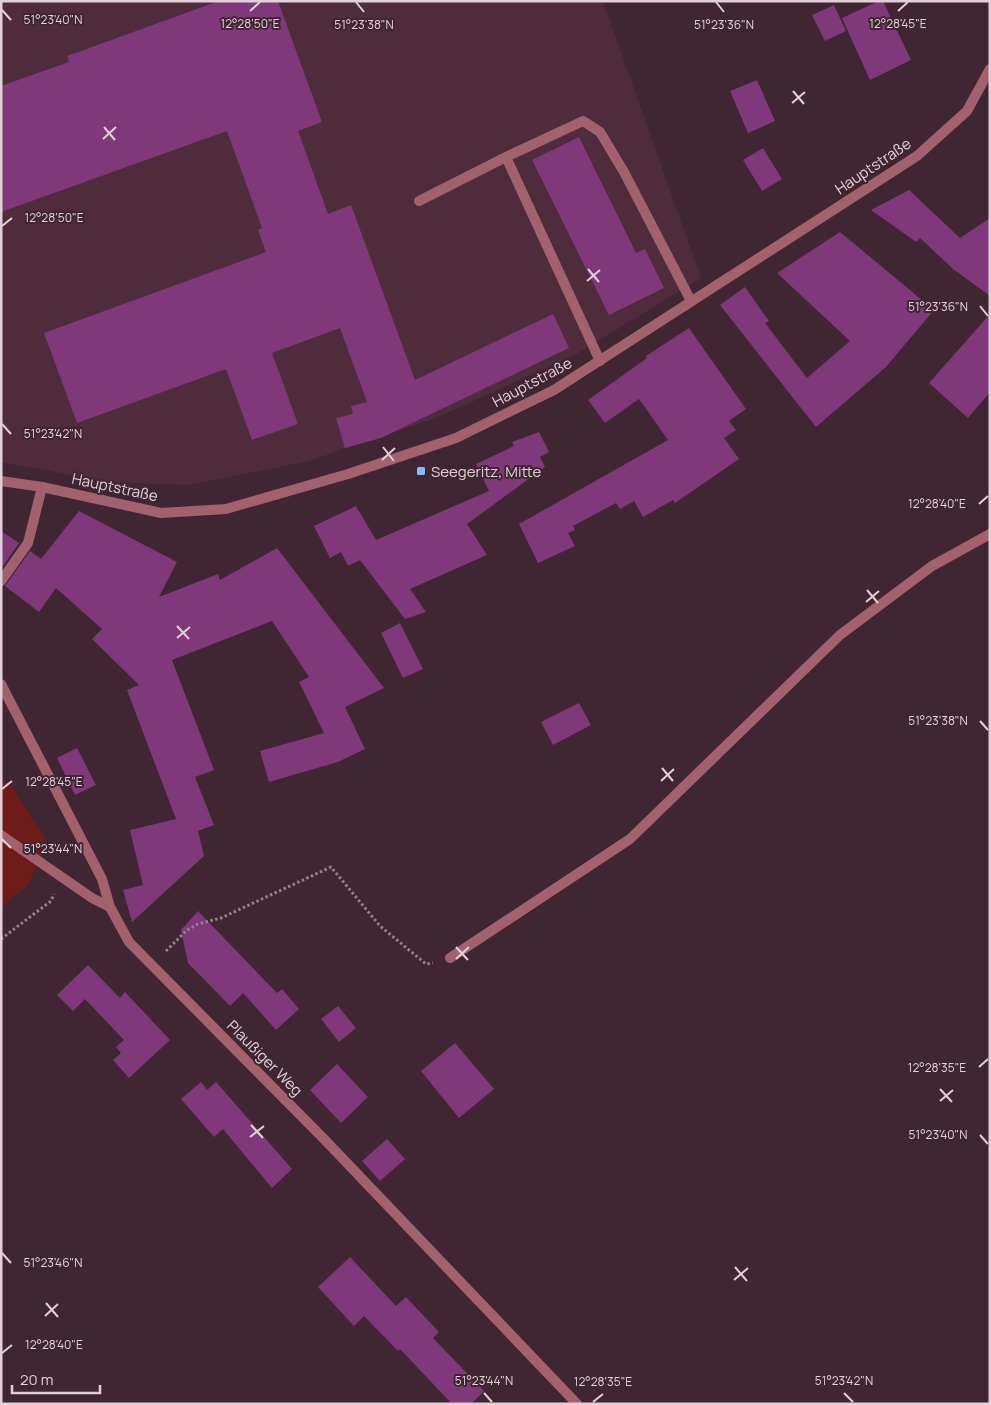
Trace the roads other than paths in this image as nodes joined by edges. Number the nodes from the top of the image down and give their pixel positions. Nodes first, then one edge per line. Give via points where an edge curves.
1 (990, 69) edge
2 (506, 157) junction
3 (419, 201) dead end
4 (691, 302) junction
5 (600, 361) junction
6 (1, 481) edge
7 (42, 487) junction
8 (990, 534) edge
9 (1, 582) edge
10 (1, 684) edge
11 (1, 835) edge
12 (110, 907) junction
13 (450, 958) road end
14 (577, 1404) edge

1 - 4 street, Hauptstraße via 967,110 917,156
2 - 3 street
2 - 4 street via 583,121 600,132
2 - 5 street
4 - 5 street, Hauptstraße
5 - 7 street, Hauptstraße via 554,390 456,438 348,474 226,509 161,513
6 - 7 street, Hauptstraße
7 - 9 street via 28,542
8 - 13 street via 932,566 840,635 630,839
10 - 12 street, Plaußiger Weg via 102,879
11 - 12 street
12 - 14 street, Plaußiger Weg via 129,942 324,1139

